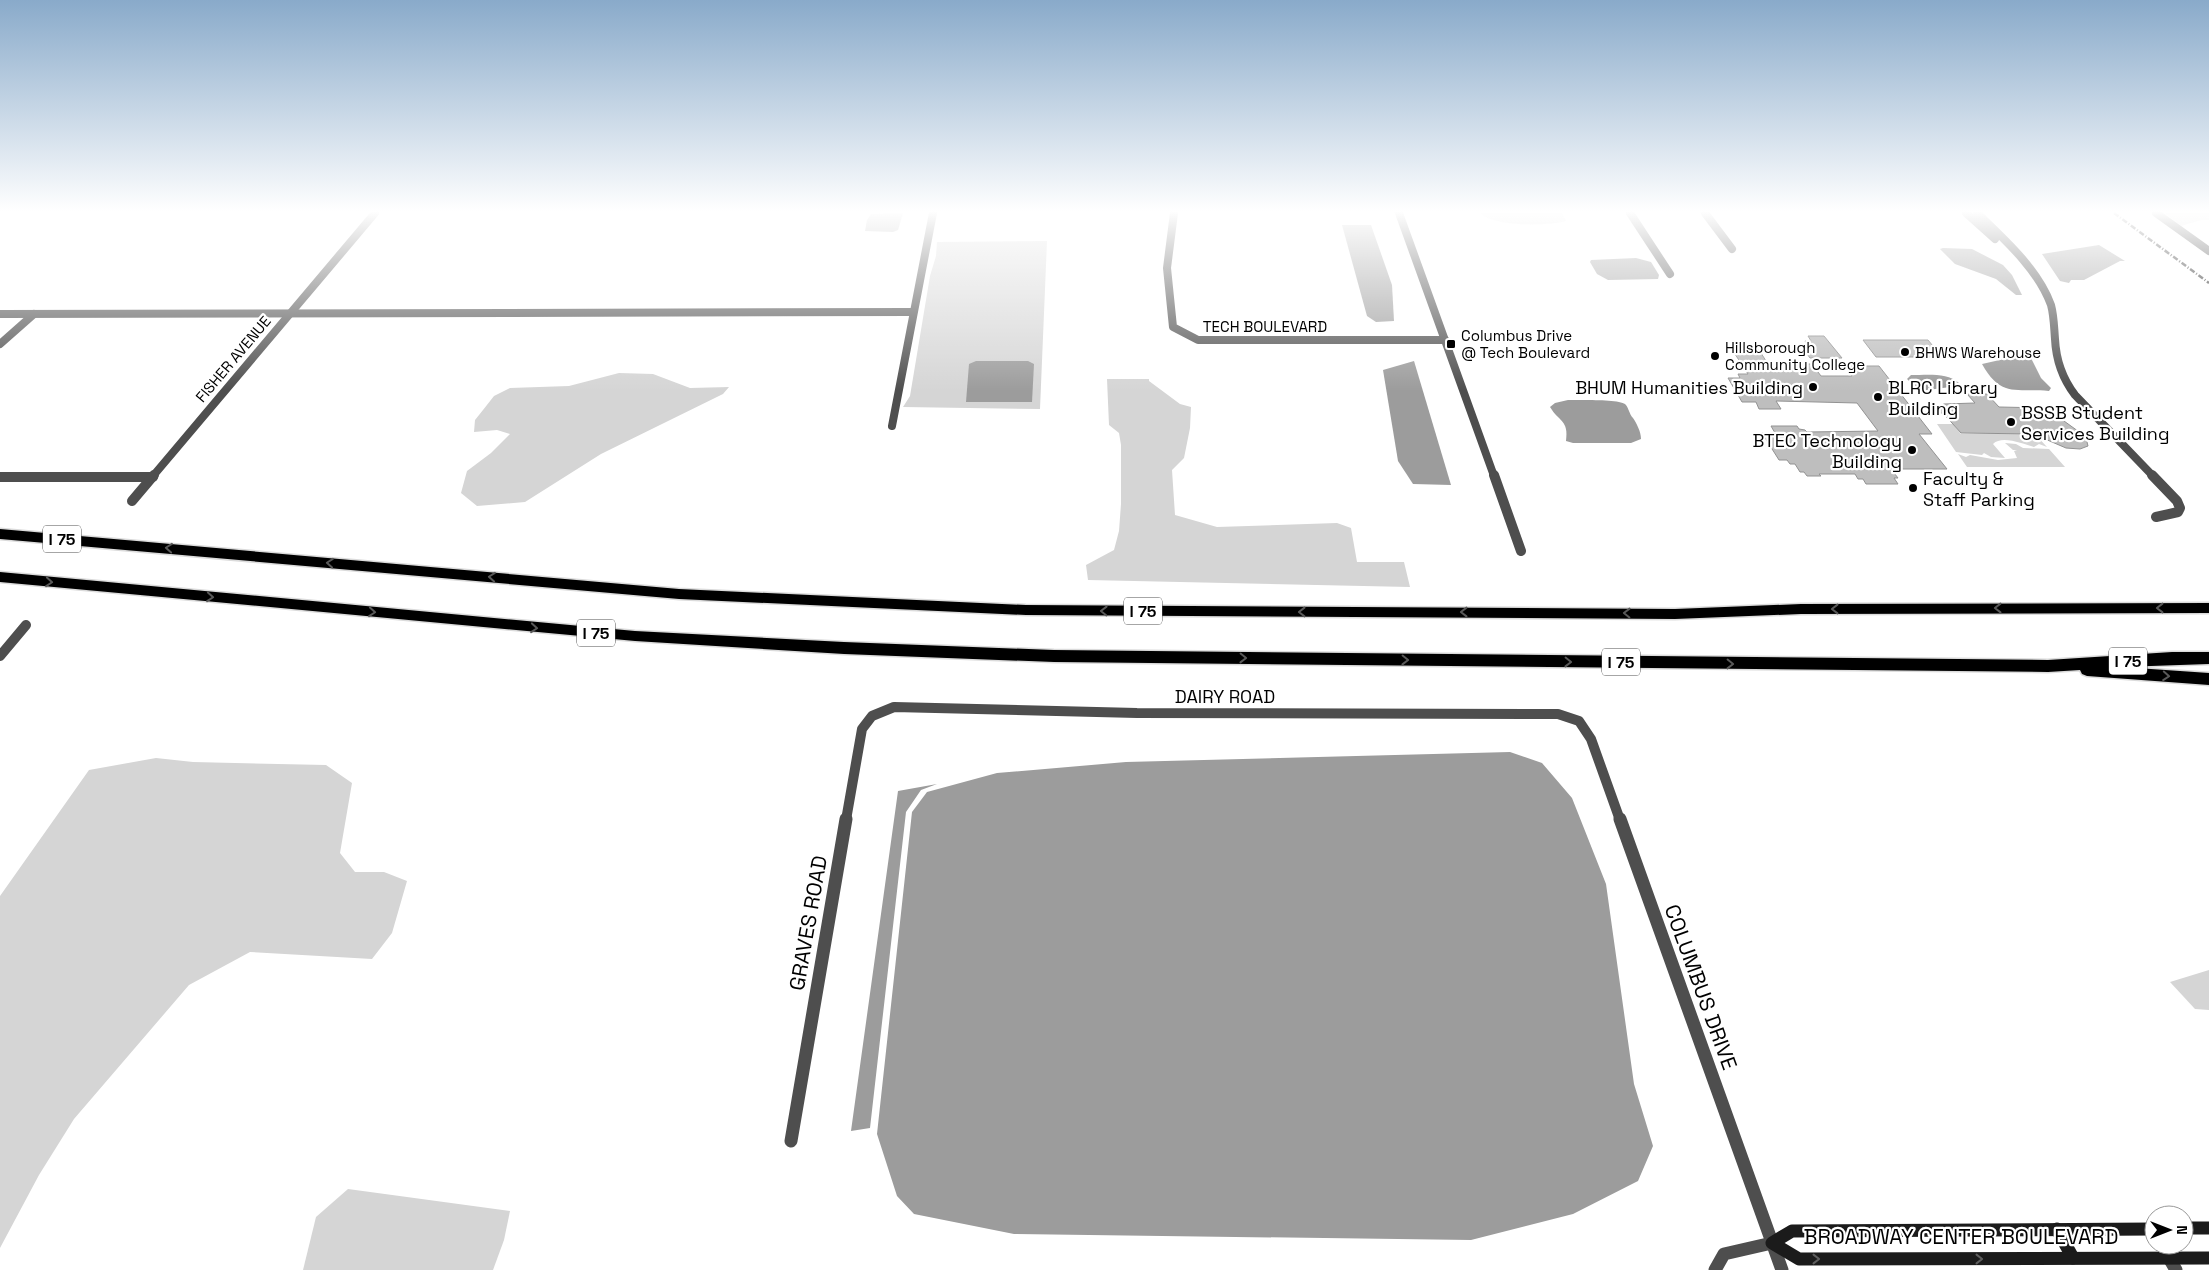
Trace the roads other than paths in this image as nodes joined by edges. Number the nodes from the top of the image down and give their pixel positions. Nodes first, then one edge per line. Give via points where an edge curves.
1 (326, 272) edge
2 (921, 272) edge
3 (1167, 272) edge
4 (1420, 272) edge
5 (2030, 272) edge
6 (913, 312) junction
7 (0, 314) edge
8 (34, 314) junction
9 (290, 315) junction
10 (1445, 340) junction
11 (0, 344) edge
12 (892, 426) dead end
13 (0, 477) edge
14 (153, 477) junction
15 (132, 501) dead end
16 (2156, 517) dead end
17 (0, 534) edge
18 (1521, 551) dead end
19 (0, 577) edge
20 (2209, 608) edge
21 (26, 625) dead end
22 (0, 656) edge
23 (2209, 658) edge
24 (2048, 666) junction
25 (2209, 679) edge
26 (872, 715) joint
27 (1579, 721) joint
28 (791, 1141) dead end
29 (2194, 1228) edge
30 (2209, 1228) edge
31 (2057, 1229) junction
32 (2144, 1229) edge
33 (1772, 1244) junction
34 (2073, 1258) junction
35 (2209, 1258) edge
36 (2173, 1264) edge
37 (1715, 1270) edge
38 (1782, 1270) edge

1 - 9 street, FISHER AVENUE
2 - 6 street
3 - 10 street, TECH BOULEVARD via 1173,327 1198,340
4 - 10 street
5 - 16 street via 2044,289 2051,305 2056,354 2065,381 2177,501 2178,512
6 - 9 street
6 - 12 street
7 - 8 street
8 - 9 street
8 - 11 street
9 - 14 street, FISHER AVENUE
10 - 18 street
13 - 14 street
14 - 15 street, FISHER AVENUE
20 -> 17 highway, I 75 via 1811,609 1675,614 1026,610 679,594
19 -> 24 highway, I 75 via 540,628 844,648 1054,656
21 - 22 street
23 - 24 highway, I 75
24 -> 25 highway
26 - 27 street, DAIRY ROAD via 894,707 1137,714 1558,714
26 - 28 street, GRAVES ROAD via 860,735
27 - 33 street, COLUMBUS DRIVE via 1590,739
29 - 30 street
31 - 32 street, BROADWAY CENTER BOULEVARD
31 - 33 street, BROADWAY CENTER BOULEVARD via 1792,1231
31 - 34 street
33 -> 34 street, BROADWAY CENTER BOULEVARD via 1799,1259
33 - 37 street via 1724,1254
33 - 38 street, COLUMBUS DRIVE
34 - 36 street, BROADWAY CENTER BOULEVARD
35 - 36 street, BROADWAY CENTER BOULEVARD

